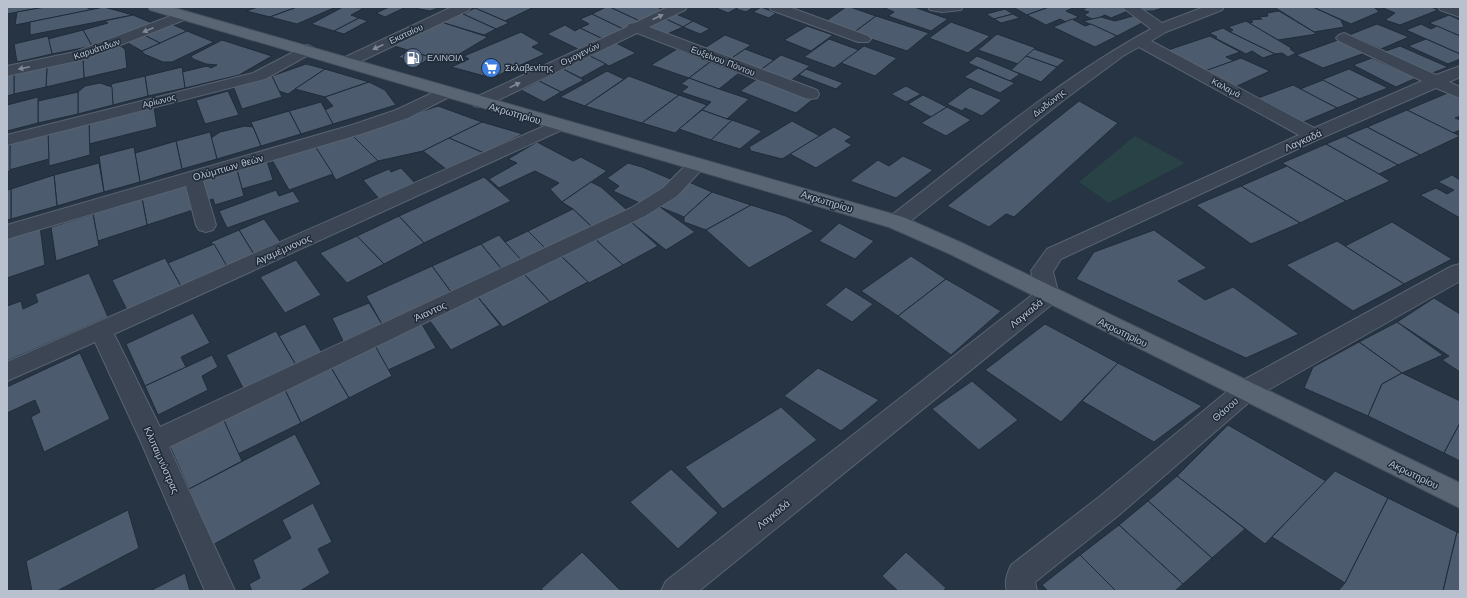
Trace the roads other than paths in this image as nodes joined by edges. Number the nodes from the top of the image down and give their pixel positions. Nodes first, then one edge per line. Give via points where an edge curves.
1 (155, 7) edge
2 (464, 7) edge
3 (680, 7) edge
4 (776, 7) edge
5 (935, 7) edge
6 (956, 7) edge
7 (1129, 7) edge
8 (1217, 7) edge
9 (1445, 7) edge
10 (1460, 13) edge
11 (184, 15) junction
12 (634, 28) junction
13 (1160, 29) junction
14 (1344, 38) dead end
15 (863, 39) dead end
16 (1139, 41) junction
17 (307, 50) junction
18 (347, 62) junction
19 (7, 71) edge
20 (1460, 72) edge
21 (1436, 81) junction
22 (446, 92) junction
23 (1460, 93) edge
24 (811, 94) dead end
25 (480, 102) junction
26 (558, 125) junction
27 (1313, 135) junction
28 (7, 140) edge
29 (697, 165) junction
30 (193, 178) junction
31 (896, 222) junction
32 (206, 225) dead end
33 (7, 232) edge
34 (1460, 271) edge
35 (1048, 295) junction
36 (101, 330) junction
37 (7, 372) edge
38 (1245, 391) junction
39 (154, 442) junction
40 (1460, 496) edge
41 (1021, 588) edge
42 (220, 591) edge
43 (676, 591) edge

1 - 11 main road, Ακρωτηρίου
2 -> 18 street, Εκαταίου
12 -> 3 street, Ομογενών
4 - 15 street
5 - 6 street
7 - 13 street
8 - 13 street, Δωδώνης
9 - 10 street
11 - 17 main road, Ακρωτηρίου
11 -> 19 street, Καρυάτιδων via 79,56
12 - 24 street, Ευξείνου Πόντου
25 -> 12 street, Ομογενών
13 - 16 street, Δωδώνης
14 - 21 street
16 - 27 street, Καλαμά
16 - 31 street, Δωδώνης via 1059,95
17 - 18 main road, Ακρωτηρίου
17 - 28 street, Αρίωνος via 260,76
18 - 22 main road, Ακρωτηρίου
20 - 21 street, Λαγκαδά
21 - 23 street
21 - 27 street, Λαγκαδά
22 - 25 main road, Ακρωτηρίου
22 - 30 street, Ολύμπιων θεών via 386,120
25 - 26 main road, Ακρωτηρίου
26 - 29 main road, Ακρωτηρίου
26 - 36 street, Αγαμέμνονος
27 - 35 street, Λαγκαδά via 1054,254 1042,271
29 - 31 main road, Ακρωτηρίου
29 - 39 street, Άιαντος via 670,192 638,212
30 - 32 street
30 - 33 street, Ολύμπιων θεών
31 - 35 main road, Ακρωτηρίου
34 - 38 street, Θάσου
35 - 38 main road, Ακρωτηρίου
35 - 43 street, Λαγκαδά
36 - 37 street, Αγαμέμνονος
36 - 39 street, Κλυταιμνύστρας
38 - 40 main road, Ακρωτηρίου
38 - 41 street, Θάσου via 1109,506 1021,575
39 - 42 street, Κλυταιμνύστρας

